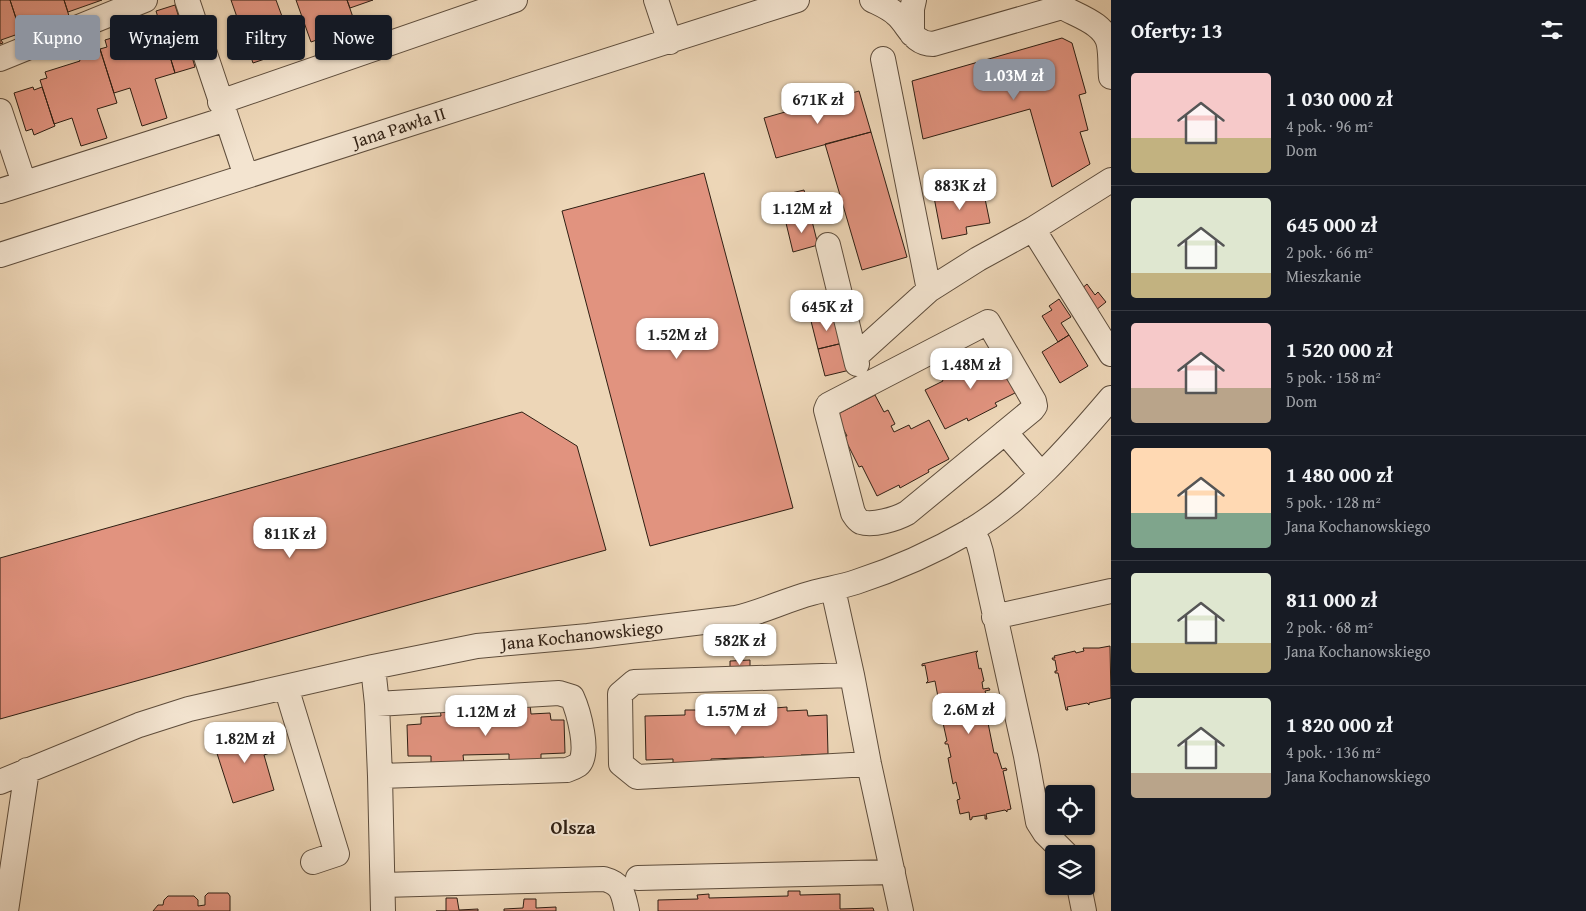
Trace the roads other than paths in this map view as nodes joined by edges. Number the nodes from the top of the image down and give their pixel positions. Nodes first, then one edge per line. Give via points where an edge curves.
1 (145, 0) edge
2 (186, 0) edge
3 (515, 0) edge
4 (656, 0) edge
5 (798, 0) edge
6 (872, 0) edge
7 (914, 0) edge
8 (912, 34) junction
9 (670, 42) junction
10 (0, 59) edge
11 (883, 59) dead end
12 (1111, 77) edge
13 (223, 110) junction
14 (0, 111) edge
15 (246, 176) junction
16 (1111, 180) edge
17 (24, 183) junction
18 (0, 191) edge
19 (1033, 230) junction
20 (828, 245) dead end
21 (0, 255) edge
22 (929, 290) junction
23 (1111, 354) edge
24 (1111, 398) edge
25 (1005, 432) junction
26 (1041, 474) junction
27 (972, 530) junction
28 (833, 589) junction
29 (1111, 591) edge
30 (994, 617) junction
31 (373, 667) junction
32 (852, 676) junction
33 (286, 687) junction
34 (377, 704) junction
35 (868, 764) junction
36 (27, 770) junction
37 (380, 776) junction
38 (0, 782) edge
39 (1057, 845) edge
40 (314, 862) dead end
41 (893, 872) junction
42 (638, 878) dead end
43 (383, 885) junction
44 (1081, 895) edge
45 (6, 911) edge
46 (383, 911) edge
47 (627, 911) edge
48 (901, 911) edge
49 (1084, 911) edge

1 - 10 street
2 - 13 street
3 - 13 street
4 - 9 street
5 - 9 street, Jana Pawła II
6 - 8 street via 898,15
7 - 8 street
8 - 12 street via 925,44 933,44 1062,7 1100,27 1109,44
9 - 15 street, Jana Pawła II
11 - 22 street
13 - 15 street
13 - 17 street
14 - 17 street
15 - 21 street, Jana Pawła II
16 - 19 street
17 - 18 street
19 - 22 street
19 - 23 street
20 - 22 street via 857,360
24 - 26 street, Jana Kochanowskiego
25 - 25 street via 1032,410 1034,401 988,322 832,401 826,410 853,513 862,522 891,521 907,513
25 - 26 street
26 - 27 street, Jana Kochanowskiego
27 - 28 street, Jana Kochanowskiego via 904,564
27 - 30 street via 978,542
28 - 31 street, Jana Kochanowskiego via 736,618 477,646
28 - 32 street
29 - 30 street
30 - 39 street via 1038,822
31 - 33 street, Jana Kochanowskiego
31 - 34 street
32 - 35 street
32 - 35 street via 634,682 620,694 621,764 637,777
33 - 36 street, Jana Kochanowskiego via 189,709 139,725
33 - 40 street via 338,854
34 - 37 street
34 - 37 street via 559,693 572,697 577,707 585,753 579,765 567,770
35 - 41 street
36 - 38 street, Jana Kochanowskiego
36 - 45 street
37 - 43 street
41 - 42 street
41 - 48 street
43 - 46 street
43 - 47 street via 604,879 614,882 622,891
44 - 49 street

